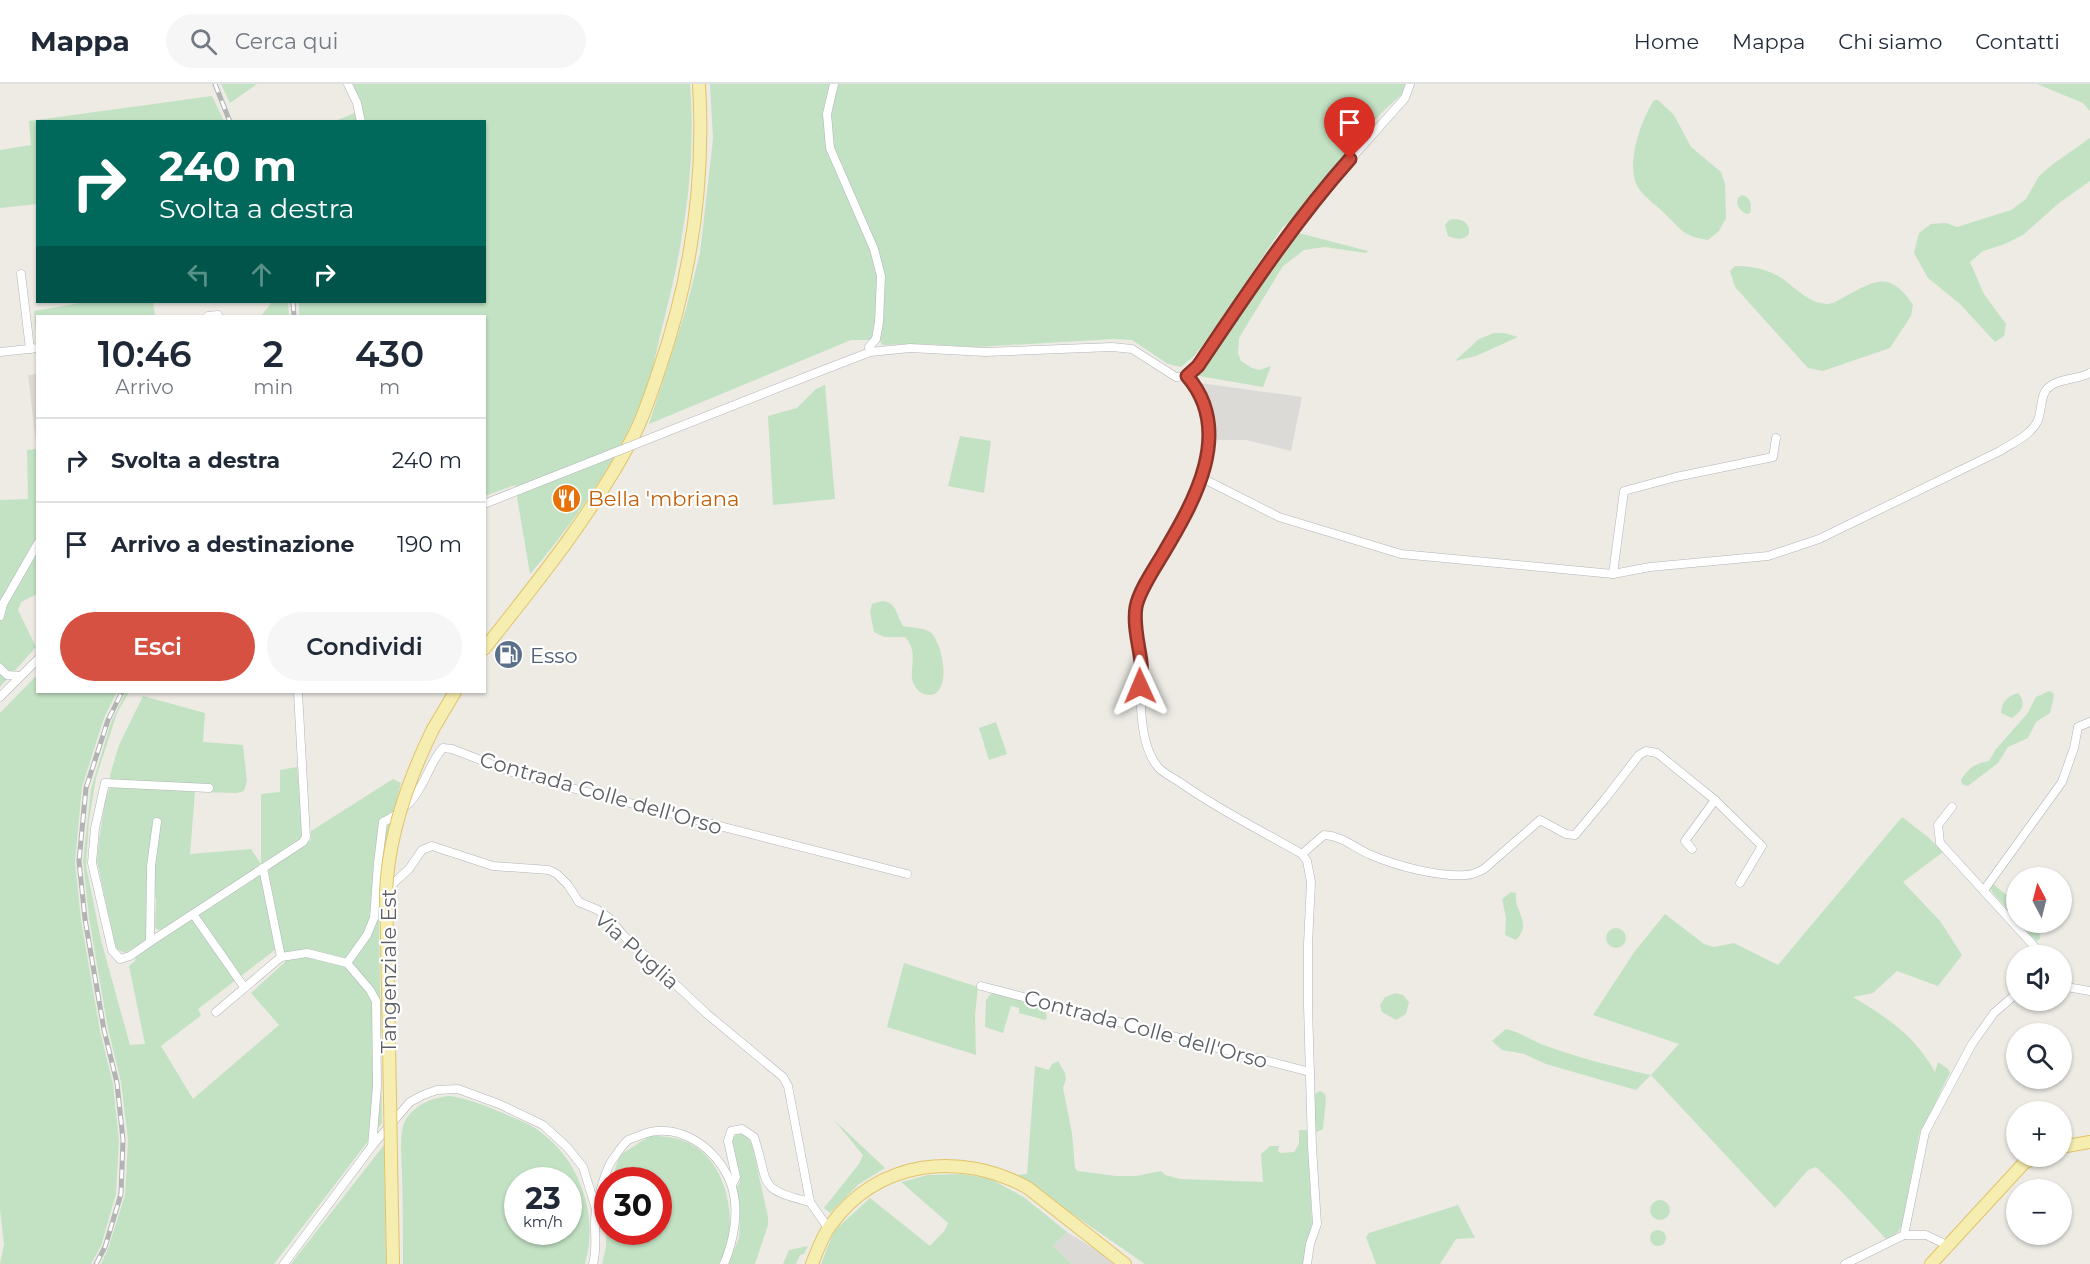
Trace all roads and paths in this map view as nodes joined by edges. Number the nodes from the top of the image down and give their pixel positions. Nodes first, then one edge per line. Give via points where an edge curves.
1 (348, 84) edge
2 (699, 84) edge
3 (834, 84) edge
4 (1410, 84) edge
5 (361, 120) edge
6 (21, 274) dead end
7 (34, 349) edge
8 (870, 351) junction
9 (0, 352) edge
10 (2090, 372) edge
11 (1187, 376) junction
12 (1776, 438) dead end
13 (1202, 478) junction
14 (486, 503) edge
15 (36, 546) edge
16 (1613, 574) junction
17 (0, 616) edge
18 (486, 646) edge
19 (36, 661) edge
20 (1, 670) edge
21 (20, 676) junction
22 (298, 693) edge
23 (454, 693) edge
24 (1, 694) edge
25 (2090, 722) edge
26 (209, 788) dead end
27 (1715, 800) junction
28 (1952, 807) dead end
29 (157, 822) dead end
30 (1692, 849) dead end
31 (1302, 854) junction
32 (263, 868) junction
33 (907, 874) dead end
34 (1740, 883) dead end
35 (1984, 890) junction
36 (375, 901) junction
37 (193, 914) junction
38 (150, 942) junction
39 (2033, 945) edge
40 (281, 957) junction
41 (347, 963) junction
42 (981, 986) dead end
43 (244, 987) junction
44 (2072, 988) edge
45 (2090, 991) edge
46 (2006, 1002) edge
47 (216, 1012) dead end
48 (1310, 1072) junction
49 (2090, 1142) edge
50 (2072, 1145) edge
51 (372, 1146) junction
52 (609, 1167) edge
53 (2021, 1167) edge
54 (732, 1185) junction
55 (810, 1202) junction
56 (594, 1203) edge
57 (828, 1228) junction
58 (1904, 1235) junction
59 (595, 1245) edge
60 (1949, 1246) junction
61 (284, 1264) edge
62 (393, 1264) edge
63 (593, 1264) edge
64 (724, 1264) edge
65 (812, 1264) edge
66 (1125, 1264) edge
67 (1307, 1264) edge
68 (1845, 1264) edge
69 (1931, 1264) edge

1 - 5 street
2 - 18 main road via 700,146 691,252 659,371 635,433 600,493
3 - 8 street via 827,114 830,148 874,249 881,276 879,322
4 - 11 street via 1405,98 1290,232 1198,366
6 - 7 street
7 - 9 street
8 - 11 street via 1112,347 1132,349 1176,377
8 - 14 street, bridge
10 - 16 street via 2056,383 2045,391 2037,422 2027,434 2000,452 1819,539 1767,556
11 - 13 street via 1198,388 1210,431
12 - 16 street via 1773,457 1624,491
13 - 16 street via 1279,517 1401,554
13 - 31 street via 1184,520 1148,579 1136,607 1142,665 1140,706 1148,747 1159,768
15 - 17 street
19 - 21 street
20 - 21 street
20 - 24 street
21 - 24 street
22 - 32 street via 306,837
23 - 62 main road, Tangenziale Est, bridge via 416,765 399,813 386,892
25 - 35 street via 2078,727 2062,782
26 - 38 street via 105,783 92,863 112,950 120,959
27 - 30 street via 1684,841
27 - 31 street via 1657,753 1646,751 1575,835 1540,820 1474,874 1439,873 1402,865 1336,836 1324,835
27 - 34 street via 1762,846
28 - 35 street via 1938,825 1940,843
29 - 38 street via 151,866
31 - 48 street via 1311,882
32 - 37 street
32 - 40 street
33 - 36 street, Contrada Colle dell'Orso via 528,777 443,748 412,799 383,822
35 - 39 street
36 - 41 street, Contrada Colle dell'Orso via 374,918 367,934
36 - 55 street, Via Puglia via 409,869 422,850 432,846 493,866 557,874 579,902 609,918 707,1014 783,1077
37 - 38 street
37 - 43 street
40 - 41 street via 307,953
40 - 43 street
41 - 51 street via 376,1001 377,1086
42 - 48 street, Contrada Colle dell'Orso
43 - 47 street
44 - 45 street
46 - 58 street via 1994,1012 1972,1044 1925,1132
48 - 67 street via 1317,1224
49 - 50 main road
51 - 56 street via 410,1102 437,1090 458,1089 543,1125 583,1167
51 - 61 street
52 - 54 street via 629,1140 650,1131 678,1132 703,1144 723,1167
53 - 60 main road
54 - 55 street via 736,1177 728,1141 731,1131 742,1129 754,1137 767,1185 784,1196
54 - 64 street via 734,1235
55 - 57 street, Via Puglia
57 - 65 main road
57 - 66 main road via 863,1192 885,1179 923,1167 973,1167 1028,1188
58 - 60 street via 1926,1234
58 - 68 street
59 - 63 street
60 - 69 main road

